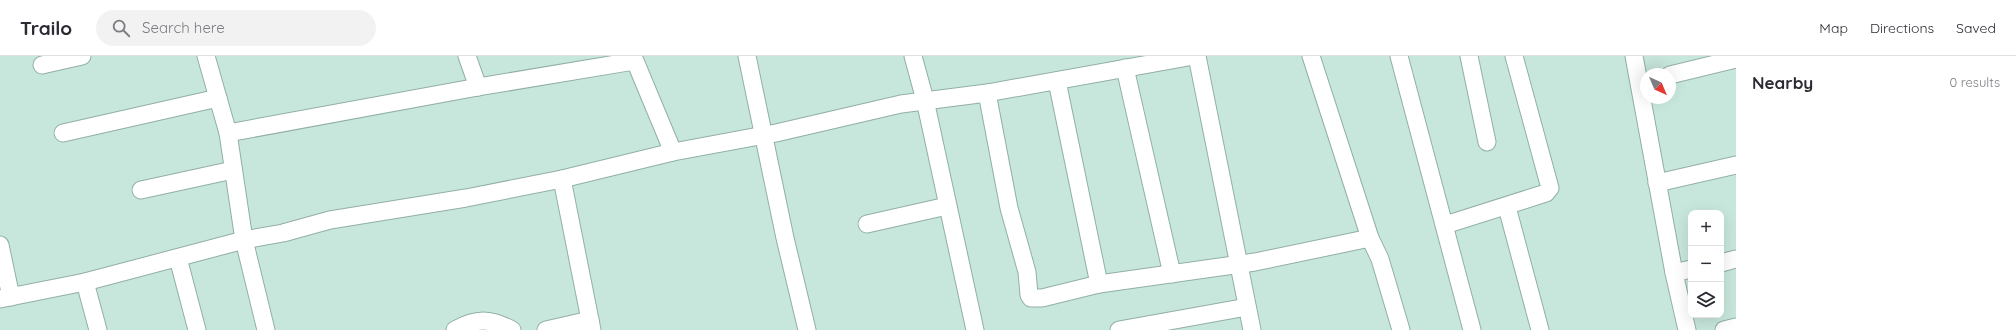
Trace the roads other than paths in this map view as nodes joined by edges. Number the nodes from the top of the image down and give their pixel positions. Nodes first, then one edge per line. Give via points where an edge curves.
1 (82, 56) edge
2 (206, 56) edge
3 (467, 56) edge
4 (747, 56) edge
5 (913, 56) edge
6 (1195, 56) edge
7 (1311, 56) edge
8 (1399, 56) edge
9 (1469, 56) edge
10 (1514, 56) edge
11 (1634, 56) edge
12 (634, 58) edge
13 (1736, 59) edge
14 (42, 65) dead end
15 (1124, 68) junction
16 (1676, 74) edge
17 (1640, 75) edge
18 (1057, 81) junction
19 (478, 87) junction
20 (987, 93) junction
21 (218, 98) junction
22 (925, 100) junction
23 (1645, 104) edge
24 (63, 133) dead end
25 (228, 133) junction
26 (763, 136) junction
27 (1487, 142) dead end
28 (673, 152) junction
29 (1736, 165) edge
30 (233, 170) junction
31 (562, 179) junction
32 (1657, 183) junction
33 (141, 190) dead end
34 (947, 206) junction
35 (1507, 207) junction
36 (867, 224) dead end
37 (1445, 225) junction
38 (1370, 238) junction
39 (244, 240) junction
40 (0, 245) edge
41 (178, 258) junction
42 (1736, 259) edge
43 (1724, 262) edge
44 (1240, 264) junction
45 (1688, 271) edge
46 (1674, 273) junction
47 (1172, 274) junction
48 (85, 282) junction
49 (1099, 284) junction
50 (6, 298) edge
51 (1247, 307) junction
52 (591, 325) edge
53 (1736, 327) edge
54 (98, 330) edge
55 (197, 330) edge
56 (266, 330) edge
57 (454, 330) edge
58 (512, 330) edge
59 (546, 330) edge
60 (808, 330) edge
61 (975, 330) edge
62 (1119, 330) edge
63 (1252, 330) edge
64 (1400, 330) edge
65 (1472, 330) edge
66 (1540, 330) edge
67 (1687, 330) edge
68 (1724, 330) edge

1 - 14 street
2 - 21 street
3 - 19 street
4 - 26 street
5 - 22 street
6 - 15 street
6 - 44 street
7 - 38 street
8 - 37 street
9 - 27 street
10 - 35 street via 1550,188 1546,193
11 - 17 street
12 - 19 street
12 - 28 street
13 - 16 street
15 - 18 street
15 - 47 street
18 - 20 street
18 - 49 street
19 - 25 street
20 - 22 street
20 - 49 street via 1009,208 1027,272 1029,295 1036,299
21 - 24 street
21 - 25 street
22 - 26 street
22 - 34 street
23 - 32 street
25 - 30 street
26 - 28 street
26 - 60 street
28 - 31 street
29 - 32 street
30 - 33 street
30 - 39 street
31 - 39 street via 466,198 330,220 283,233
31 - 52 street
32 - 46 street
34 - 36 street
34 - 61 street
35 - 37 street
35 - 66 street
37 - 65 street
38 - 44 street
38 - 64 street via 1391,291
39 - 41 street
39 - 56 street
40 - 50 street
41 - 48 street
41 - 55 street
42 - 43 street
44 - 47 street
44 - 51 street
45 - 46 street
46 - 67 street
47 - 49 street
48 - 50 street
48 - 54 street
51 - 62 street
51 - 63 street
52 - 59 street
53 - 68 street
57 - 58 street via 483,320 496,321

